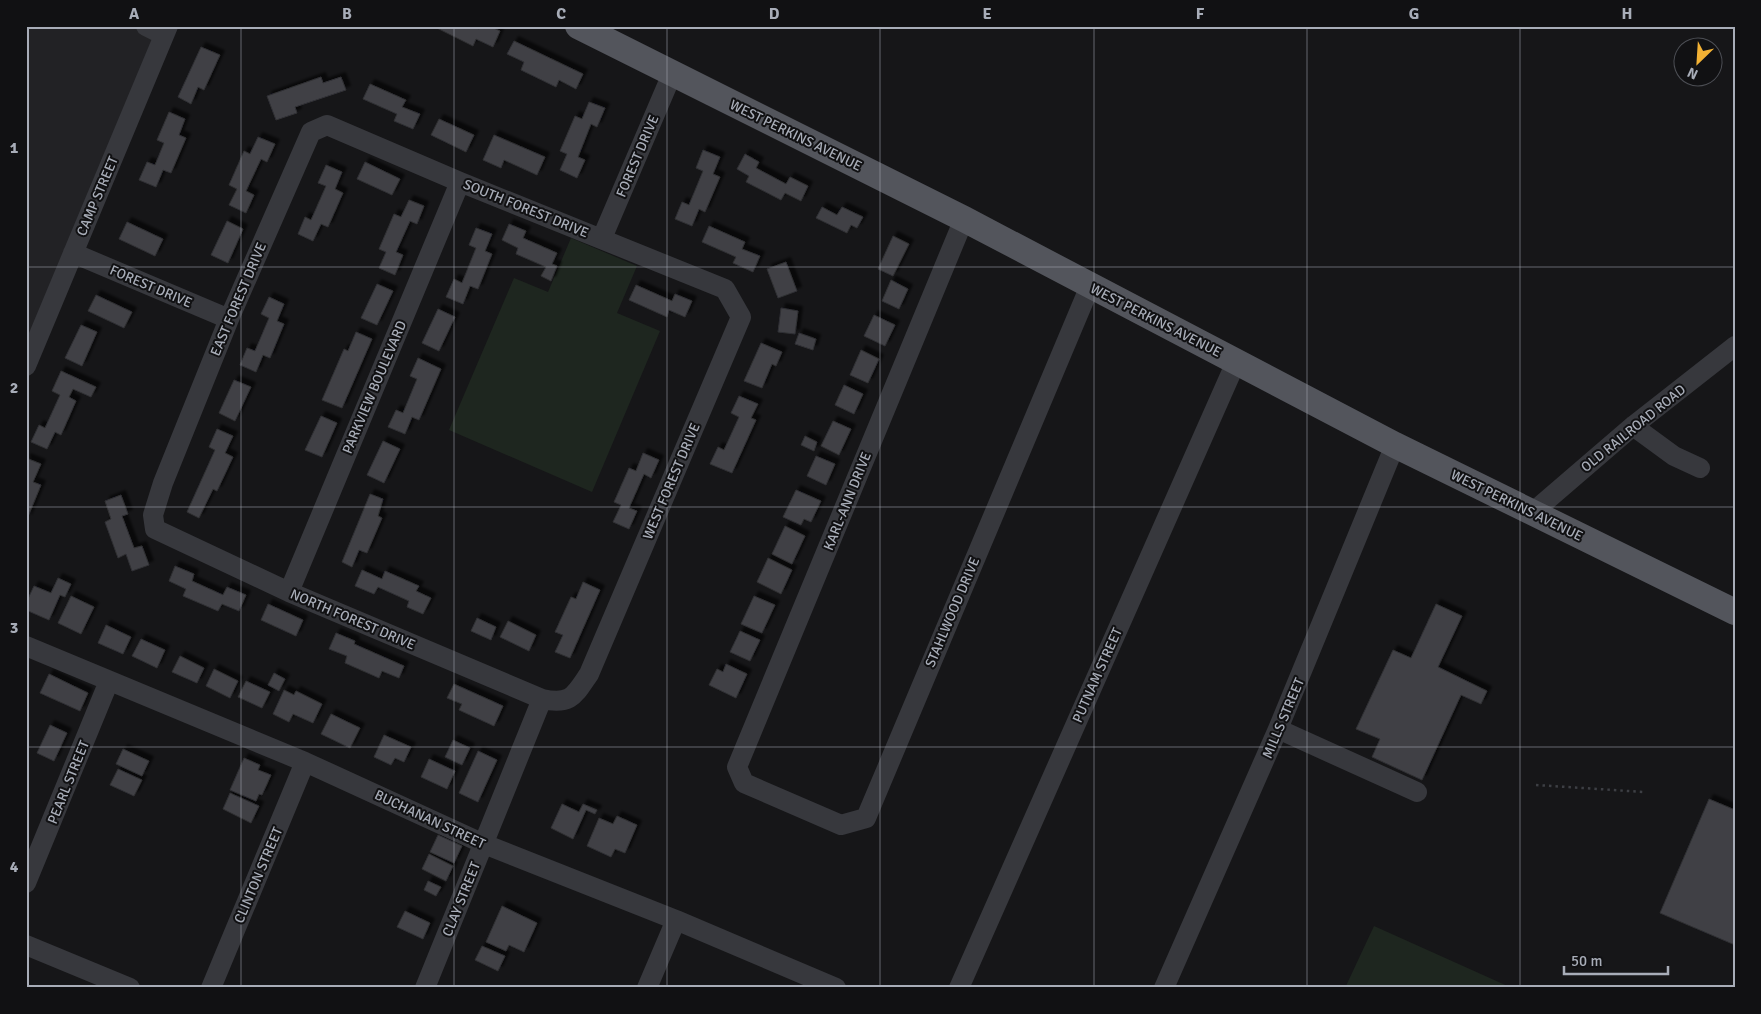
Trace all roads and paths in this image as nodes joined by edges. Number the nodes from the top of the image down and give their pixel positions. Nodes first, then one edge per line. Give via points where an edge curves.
1 (578, 26) edge
2 (159, 29) edge
3 (672, 74) junction
4 (327, 125) joint
5 (460, 182) junction
6 (964, 219) junction
7 (602, 238) junction
8 (73, 253) junction
9 (1090, 286) junction
10 (725, 289) joint
11 (229, 319) junction
12 (1735, 346) edge
13 (1236, 362) junction
14 (26, 366) edge
15 (1633, 426) junction
16 (1395, 445) junction
17 (1700, 468) dead end
18 (163, 484) joint
19 (1533, 512) junction
20 (288, 592) junction
21 (1735, 612) edge
22 (26, 646) edge
23 (589, 674) joint
24 (109, 681) junction
25 (542, 699) junction
26 (1278, 729) junction
27 (305, 762) junction
28 (744, 783) joint
29 (1536, 785) dead end
30 (1417, 792) dead end
31 (1644, 792) dead end
32 (484, 844) junction
33 (26, 883) edge
34 (676, 920) junction
35 (26, 945) edge
36 (130, 988) edge
37 (212, 988) edge
38 (426, 988) edge
39 (647, 988) edge
40 (836, 988) edge
41 (959, 988) edge
42 (1164, 988) edge

1 - 3 main road, WEST PERKINS AVENUE
2 - 8 street, CAMP STREET
3 - 6 main road, WEST PERKINS AVENUE
3 - 7 street, FOREST DRIVE
4 - 5 street, SOUTH FOREST DRIVE
4 - 11 street, EAST FOREST DRIVE via 311,132
5 - 7 street, SOUTH FOREST DRIVE
5 - 20 street, PARKVIEW BOULEVARD
6 - 9 main road, WEST PERKINS AVENUE
6 - 28 street, KARL-ANN DRIVE via 737,767
7 - 10 street, SOUTH FOREST DRIVE
8 - 11 street, FOREST DRIVE
8 - 14 street, CAMP STREET
9 - 13 main road, WEST PERKINS AVENUE
9 - 28 street, STAHLWOOD DRIVE via 866,818 841,825
10 - 23 street, WEST FOREST DRIVE via 741,317
11 - 18 street, EAST FOREST DRIVE
12 - 15 street, OLD RAILROAD ROAD
13 - 16 main road, WEST PERKINS AVENUE
13 - 41 street, PUTNAM STREET
15 - 17 street via 1674,456
15 - 19 street, OLD RAILROAD ROAD
16 - 19 main road, WEST PERKINS AVENUE
16 - 26 street, MILLS STREET
18 - 20 street, NORTH FOREST DRIVE via 153,516 155,529
19 - 21 main road, WEST PERKINS AVENUE
20 - 25 street, NORTH FOREST DRIVE
22 - 24 street, BUCHANAN STREET
23 - 25 street, NORTH FOREST DRIVE via 574,697 556,702
24 - 27 street, BUCHANAN STREET
24 - 33 street, PEARL STREET
25 - 32 street, CLAY STREET
26 - 30 street
26 - 42 street, MILLS STREET
27 - 32 street, BUCHANAN STREET
27 - 37 street, CLINTON STREET
29 - 31 path
32 - 34 street, BUCHANAN STREET
32 - 38 street, CLAY STREET
34 - 39 street
34 - 40 street, BUCHANAN STREET
35 - 36 street

